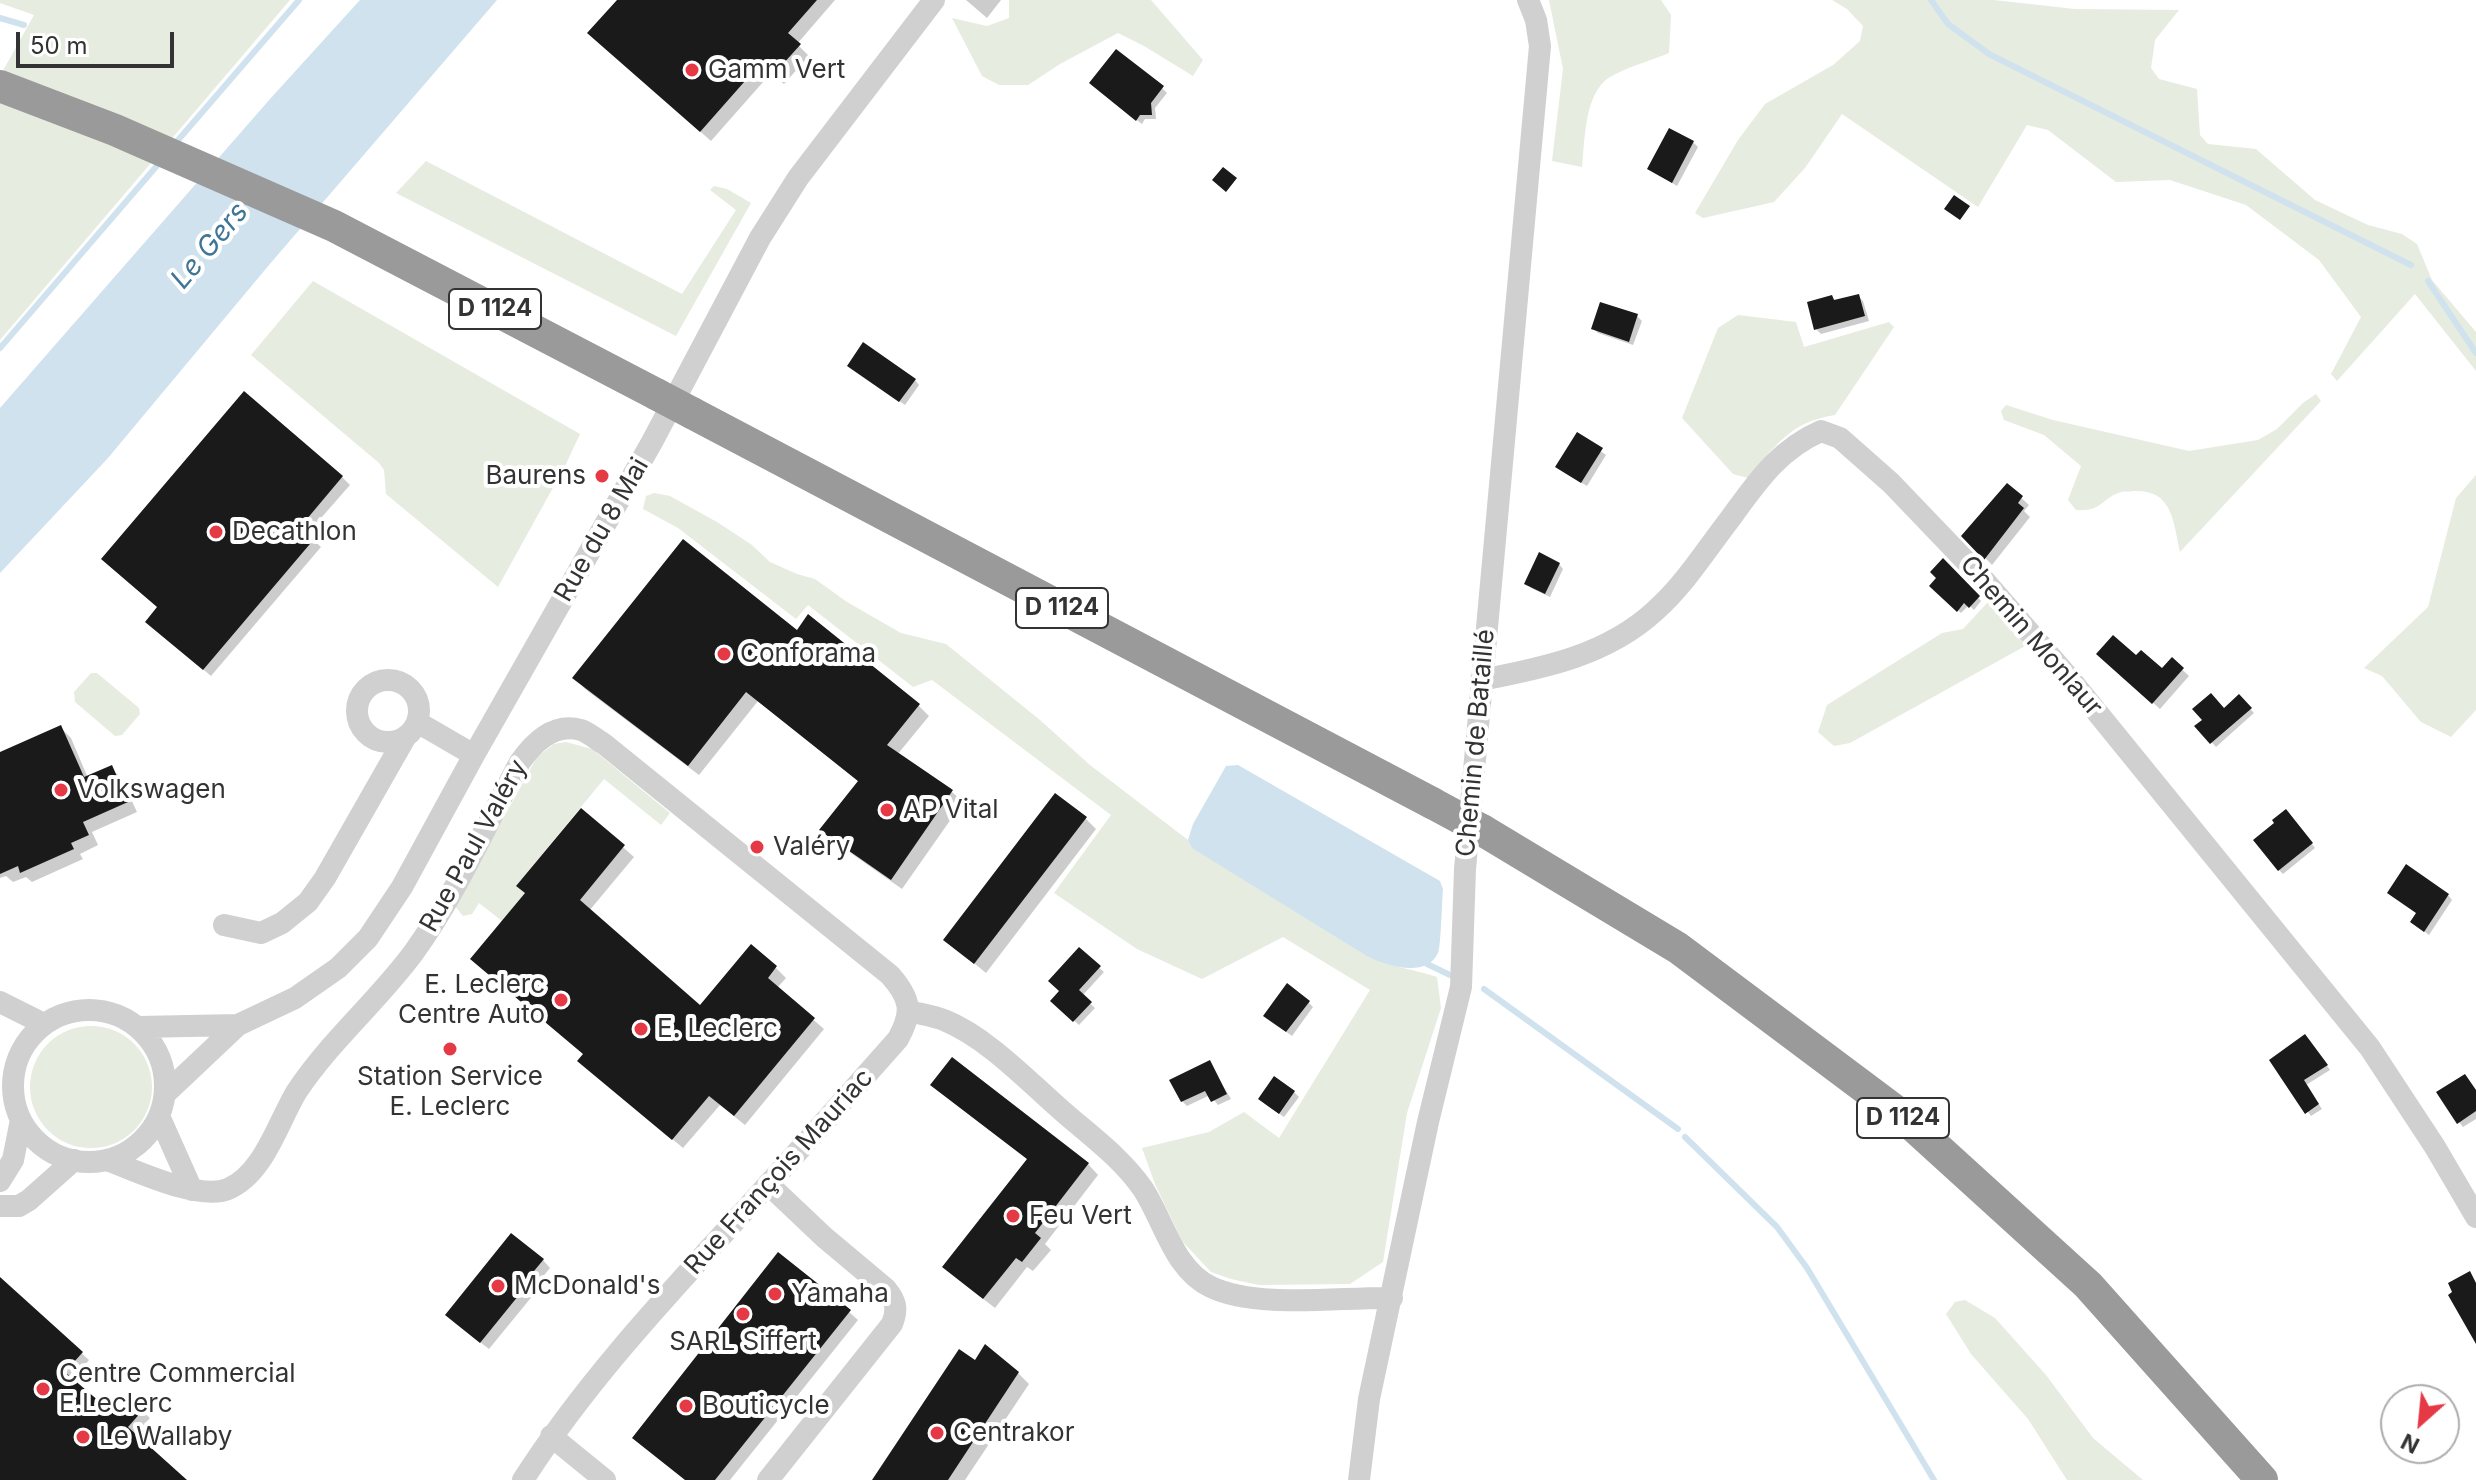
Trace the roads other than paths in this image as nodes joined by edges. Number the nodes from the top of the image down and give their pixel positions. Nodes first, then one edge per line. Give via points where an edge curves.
1 (934, 0) edge
2 (1528, 0) edge
3 (0, 86) edge
4 (1481, 680) junction
5 (474, 755) junction
6 (224, 925) dead end
7 (0, 1002) edge
8 (909, 1011) junction
9 (44, 1024) junction
10 (238, 1025) junction
11 (139, 1027) junction
12 (0, 1049) edge
13 (15, 1067) junction
14 (166, 1093) junction
15 (159, 1116) junction
16 (21, 1120) junction
17 (74, 1160) junction
18 (107, 1160) junction
19 (0, 1181) edge
20 (768, 1184) junction
21 (192, 1190) junction
22 (0, 1206) edge
23 (2476, 1217) edge
24 (1392, 1298) junction
25 (551, 1436) junction
26 (523, 1480) edge
27 (605, 1480) edge
28 (768, 1480) edge
29 (1359, 1480) edge
30 (2262, 1480) edge

1 - 5 street, Rue du 8 Mai via 798,178 760,238 652,442
2 - 4 street, Chemin de Bataillé via 1540,46
3 - 30 highway, D 1124, bridge via 334,226 1432,803 1678,948 1901,1115 2088,1285
4 - 23 street, Chemin Monlaur via 1554,665 1621,637 1683,581 1781,455 1821,431 1840,438 1983,579 2281,935 2375,1055
4 - 24 street, Chemin de Bataillé via 1461,987
5 - 6 street via 411,729 308,902 261,933
5 - 10 street, Rue du 8 Mai via 368,938 338,968 295,998
7 - 9 street
8 - 20 street, Rue François Mauriac via 898,1039
8 - 21 street, Rue Paul Valéry via 904,990 855,946 604,744 581,730 562,729 546,734 525,754 413,953 298,1090 251,1171 229,1188
8 - 24 street via 945,1020 989,1047 1117,1159 1142,1189 1180,1259 1209,1287 1260,1299
9 - 11 street via 62,1014 102,1010
9 - 13 street via 31,1036
10 - 11 street, Rue du 8 Mai
10 - 14 street, Rue du 8 Mai
11 - 14 street via 155,1046
12 - 13 street
13 - 16 street via 15,1103
14 - 15 street
15 - 18 street via 147,1136
15 - 21 street
16 - 17 street via 52,1152
16 - 19 street via 13,1160
17 - 18 street
17 - 22 street via 29,1200
18 - 21 street, Rue Paul Valéry
20 - 25 street, Rue François Mauriac
20 - 28 street via 886,1289 897,1312
24 - 29 street, Chemin de Bataillé via 1369,1399
25 - 26 street, Rue François Mauriac
25 - 27 street

